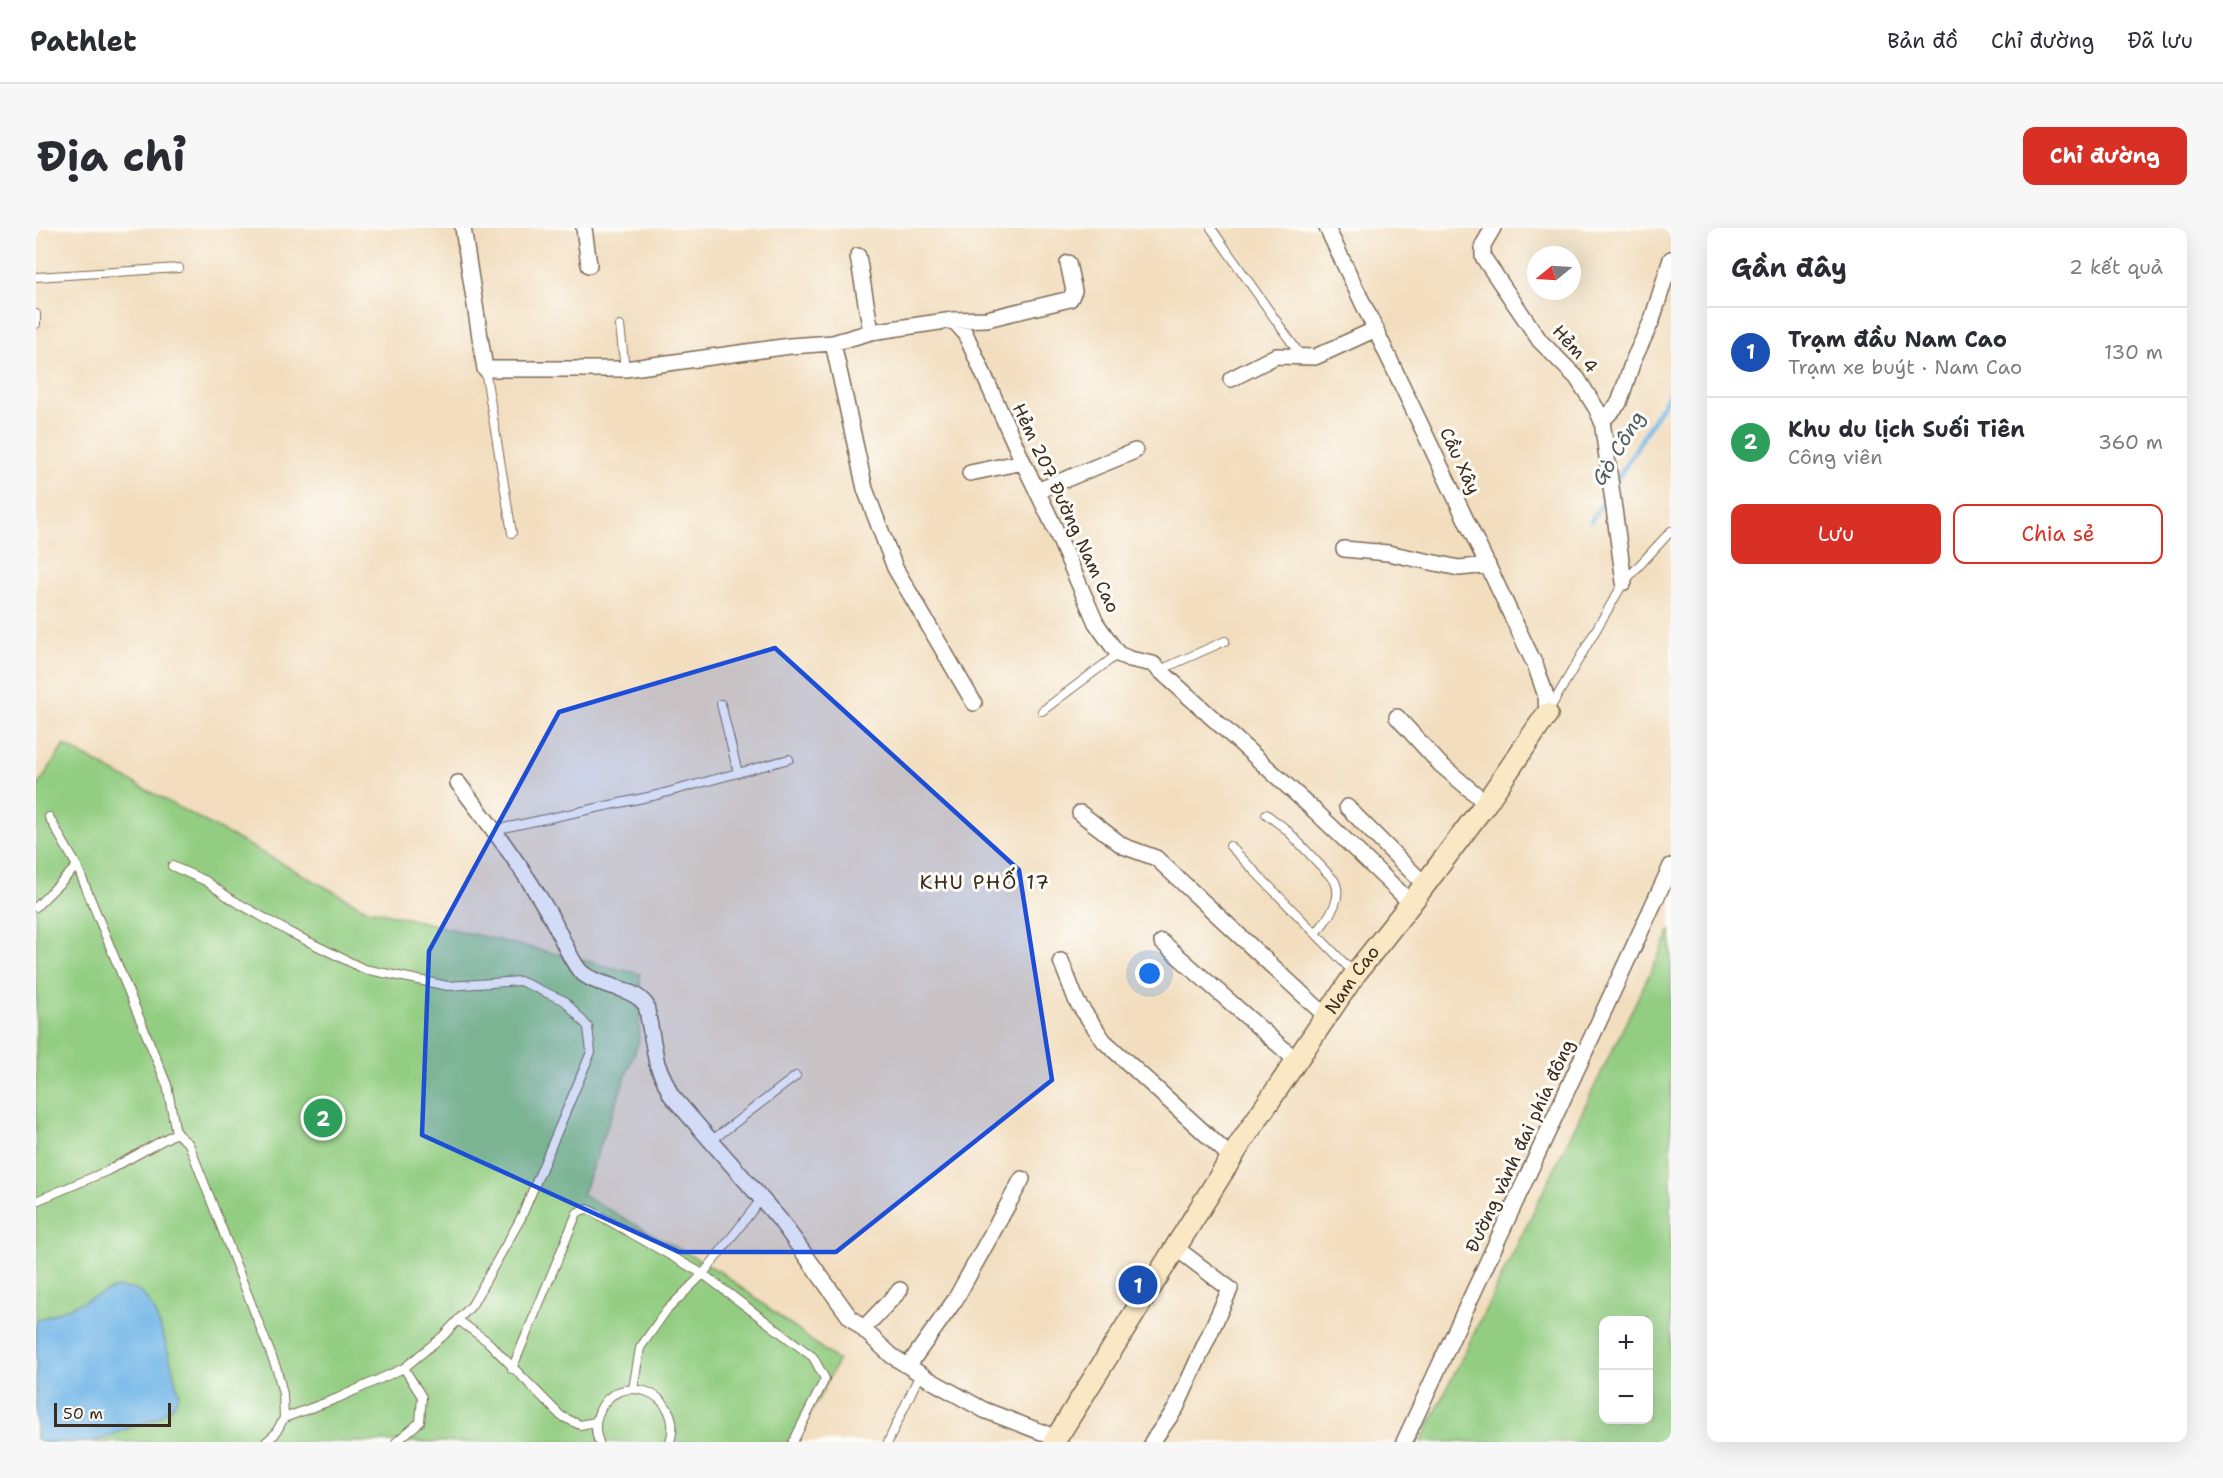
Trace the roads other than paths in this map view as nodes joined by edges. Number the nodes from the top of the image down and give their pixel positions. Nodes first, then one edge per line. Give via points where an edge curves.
1 (464, 228) edge
2 (584, 228) edge
3 (1210, 228) edge
4 (1327, 228) edge
5 (1493, 228) edge
6 (858, 256) dead end
7 (1671, 259) edge
8 (1068, 263) dead end
9 (589, 265) dead end
10 (179, 268) dead end
11 (36, 277) edge
12 (36, 314) edge
13 (953, 320) junction
14 (36, 324) edge
15 (620, 326) dead end
16 (1376, 329) junction
17 (871, 332) junction
18 (833, 343) junction
19 (1302, 357) junction
20 (485, 369) junction
21 (624, 369) junction
22 (1231, 379) dead end
23 (1602, 421) junction
24 (1135, 451) dead end
25 (1023, 462) junction
26 (970, 473) dead end
27 (1037, 491) junction
28 (1671, 531) edge
29 (512, 532) dead end
30 (1344, 549) dead end
31 (1488, 565) junction
32 (1624, 582) junction
33 (1225, 641) dead end
34 (1118, 654) junction
35 (1160, 670) junction
36 (974, 703) dead end
37 (721, 704) dead end
38 (1042, 711) dead end
39 (1547, 714) junction
40 (1397, 717) dead end
41 (789, 759) dead end
42 (738, 773) junction
43 (458, 783) dead end
44 (1486, 803) junction
45 (1347, 807) dead end
46 (1080, 813) dead end
47 (1266, 814) dead end
48 (49, 817) dead end
49 (494, 830) junction
50 (1230, 846) dead end
51 (77, 866) junction
52 (172, 866) dead end
53 (1671, 866) edge
54 (1425, 885) junction
55 (1411, 903) junction
56 (36, 908) edge
57 (1316, 934) junction
58 (1162, 942) dead end
59 (1061, 961) dead end
60 (1355, 974) junction
61 (1327, 1017) junction
62 (1297, 1060) junction
63 (796, 1076) dead end
64 (176, 1133) junction
65 (711, 1141) junction
66 (1232, 1158) junction
67 (1022, 1179) dead end
68 (762, 1198) junction
69 (36, 1201) edge
70 (1176, 1248) junction
71 (704, 1274) junction
72 (900, 1290) dead end
73 (458, 1320) junction
74 (863, 1329) junction
75 (404, 1368) junction
76 (512, 1369) junction
77 (915, 1370) junction
78 (633, 1389) junction
79 (284, 1418) junction
80 (596, 1422) junction
81 (1055, 1440) edge
82 (266, 1442) edge
83 (396, 1442) edge
84 (599, 1442) edge
85 (670, 1442) edge
86 (793, 1442) edge
87 (888, 1442) edge
88 (1152, 1442) edge
89 (1404, 1442) edge

1 - 20 street
2 - 9 street
3 - 19 lane
4 - 16 street, Cầu Xây
5 - 23 street, Hẻm 4 via 1483,245 1483,257 1540,341 1577,378
6 - 17 street
7 - 23 street via 1652,320 1618,402
8 - 13 street via 1074,291 1067,301 987,320
10 - 11 lane
12 - 14 lane
13 - 17 street
13 - 25 street, Hẻm 207 Đường Nam Cao via 965,333
15 - 21 lane
16 - 19 street via 1314,357
16 - 31 street, Cầu Xây
17 - 18 street
18 - 21 street
18 - 36 street via 865,489 895,568
19 - 22 street via 1276,356
20 - 21 street
20 - 29 lane
23 - 32 street, Hẻm 4
24 - 27 street
25 - 26 street
25 - 27 street, Hẻm 207 Đường Nam Cao
27 - 34 street, Hẻm 207 Đường Nam Cao via 1096,623
28 - 32 lane, Nam Cao
30 - 31 street via 1388,553 1459,568
31 - 39 street, Cầu Xây via 1536,667 1546,696
32 - 39 lane, Nam Cao
33 - 35 lane
34 - 35 street via 1153,664
34 - 38 lane
35 - 55 street
37 - 42 lane
39 - 44 street, Nam Cao
40 - 44 street via 1440,764
41 - 42 lane
42 - 49 lane
43 - 49 street
44 - 54 street, Nam Cao
45 - 54 street
46 - 61 street via 1123,846 1156,858
47 - 57 lane via 1286,829 1339,888 1336,903
48 - 51 lane
49 - 65 street via 551,916 579,970 640,997 646,1005 657,1064 671,1095
50 - 57 lane
51 - 56 lane
51 - 64 lane via 167,1085
52 - 73 lane via 206,882 289,933 364,969 448,986 520,981 565,1001 588,1027 591,1052 521,1218 472,1305
53 - 89 street, Đường vành đai phía đông
54 - 55 street, Nam Cao
55 - 60 street, Nam Cao
57 - 60 lane
58 - 62 street
59 - 66 street via 1077,1002 1104,1041
60 - 61 street, Nam Cao
61 - 62 street, Nam Cao
62 - 66 street, Nam Cao
63 - 65 lane
64 - 69 lane via 107,1171
64 - 79 lane via 189,1144 277,1370
65 - 68 street
66 - 70 street, Nam Cao
67 - 77 street
68 - 71 lane
68 - 74 street via 849,1316
70 - 81 street, Nam Cao
70 - 88 street via 1230,1289 1176,1408
71 - 76 lane via 588,1209 582,1210
71 - 78 lane via 666,1311 640,1348
71 - 86 lane via 813,1357 825,1378
72 - 74 street
73 - 75 lane
73 - 76 lane via 488,1341
74 - 77 street via 892,1356
75 - 79 lane
75 - 83 lane via 422,1397 420,1422
76 - 80 lane via 561,1416 580,1425
77 - 81 street via 984,1410
77 - 87 lane
78 - 80 lane via 619,1391 608,1399
78 - 85 lane via 646,1390 667,1407 672,1420
79 - 82 lane
80 - 84 lane

